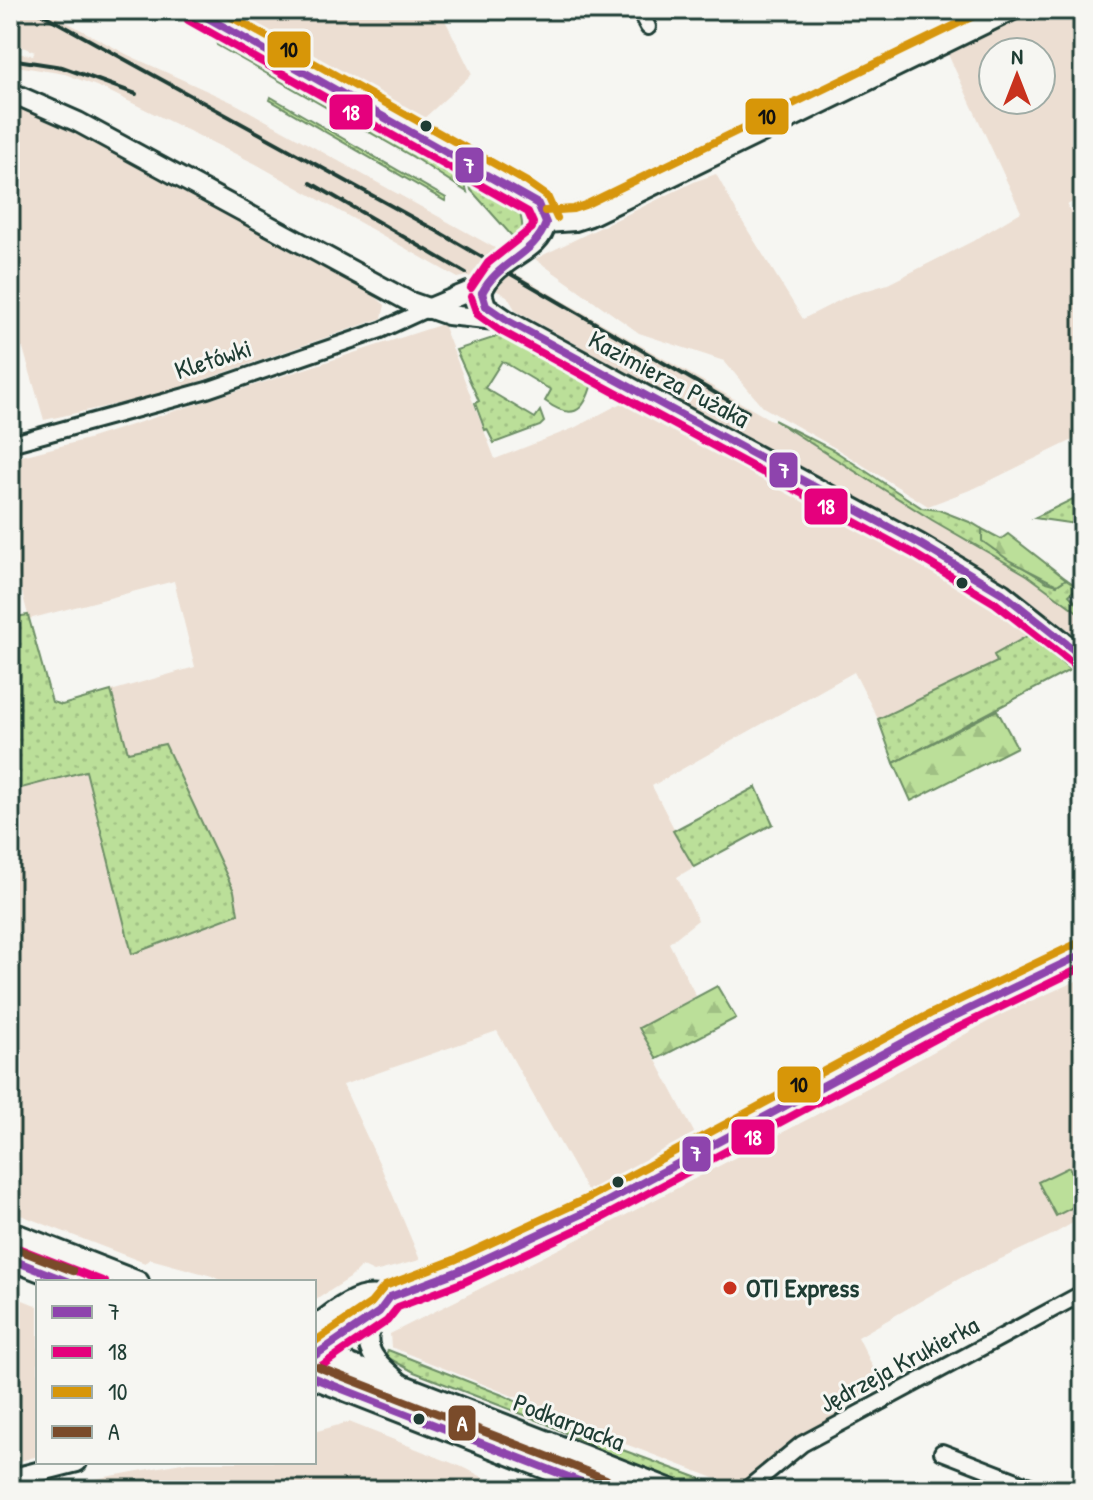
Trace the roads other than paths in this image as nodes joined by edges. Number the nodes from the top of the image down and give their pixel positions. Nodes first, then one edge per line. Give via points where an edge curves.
1 (194, 10) edge
2 (639, 10) edge
3 (1013, 10) edge
4 (648, 27) dead end
5 (10, 92) edge
6 (546, 223) junction
7 (482, 293) junction
8 (427, 309) junction
9 (508, 321) junction
10 (10, 444) edge
11 (1083, 657) edge
12 (1083, 954) edge
13 (10, 1232) edge
14 (10, 1259) edge
15 (64, 1280) edge
16 (133, 1280) edge
17 (1083, 1293) edge
18 (390, 1297) junction
19 (375, 1315) junction
20 (316, 1325) edge
21 (316, 1352) edge
22 (316, 1353) edge
23 (316, 1379) edge
24 (405, 1386) junction
25 (942, 1452) dead end
26 (69, 1464) edge
27 (10, 1479) edge
28 (602, 1490) edge
29 (671, 1490) edge
30 (746, 1490) edge
31 (1040, 1490) edge

1 - 6 street via 520,192 538,204
2 - 4 street
3 - 6 street via 590,216
5 - 8 street via 78,122
6 - 7 street via 540,239 491,275
7 - 8 street via 468,292
7 - 9 street, Kazimierza Pużaka via 486,306
8 - 9 street
8 - 10 street, Kletówki via 207,390
9 - 11 street, Kazimierza Pużaka via 920,544 1002,593
12 - 18 street via 936,1025 595,1208
13 - 16 main road
14 - 15 main road
17 - 30 street, Jędrzeja Krukierka via 802,1444
18 - 19 street
18 - 20 street via 365,1296
19 - 21 street
19 - 24 street via 369,1330 371,1352
22 - 24 main road, Podkarpacka
23 - 28 main road, Podkarpacka
24 - 29 main road, Podkarpacka
25 - 31 street
26 - 27 street

